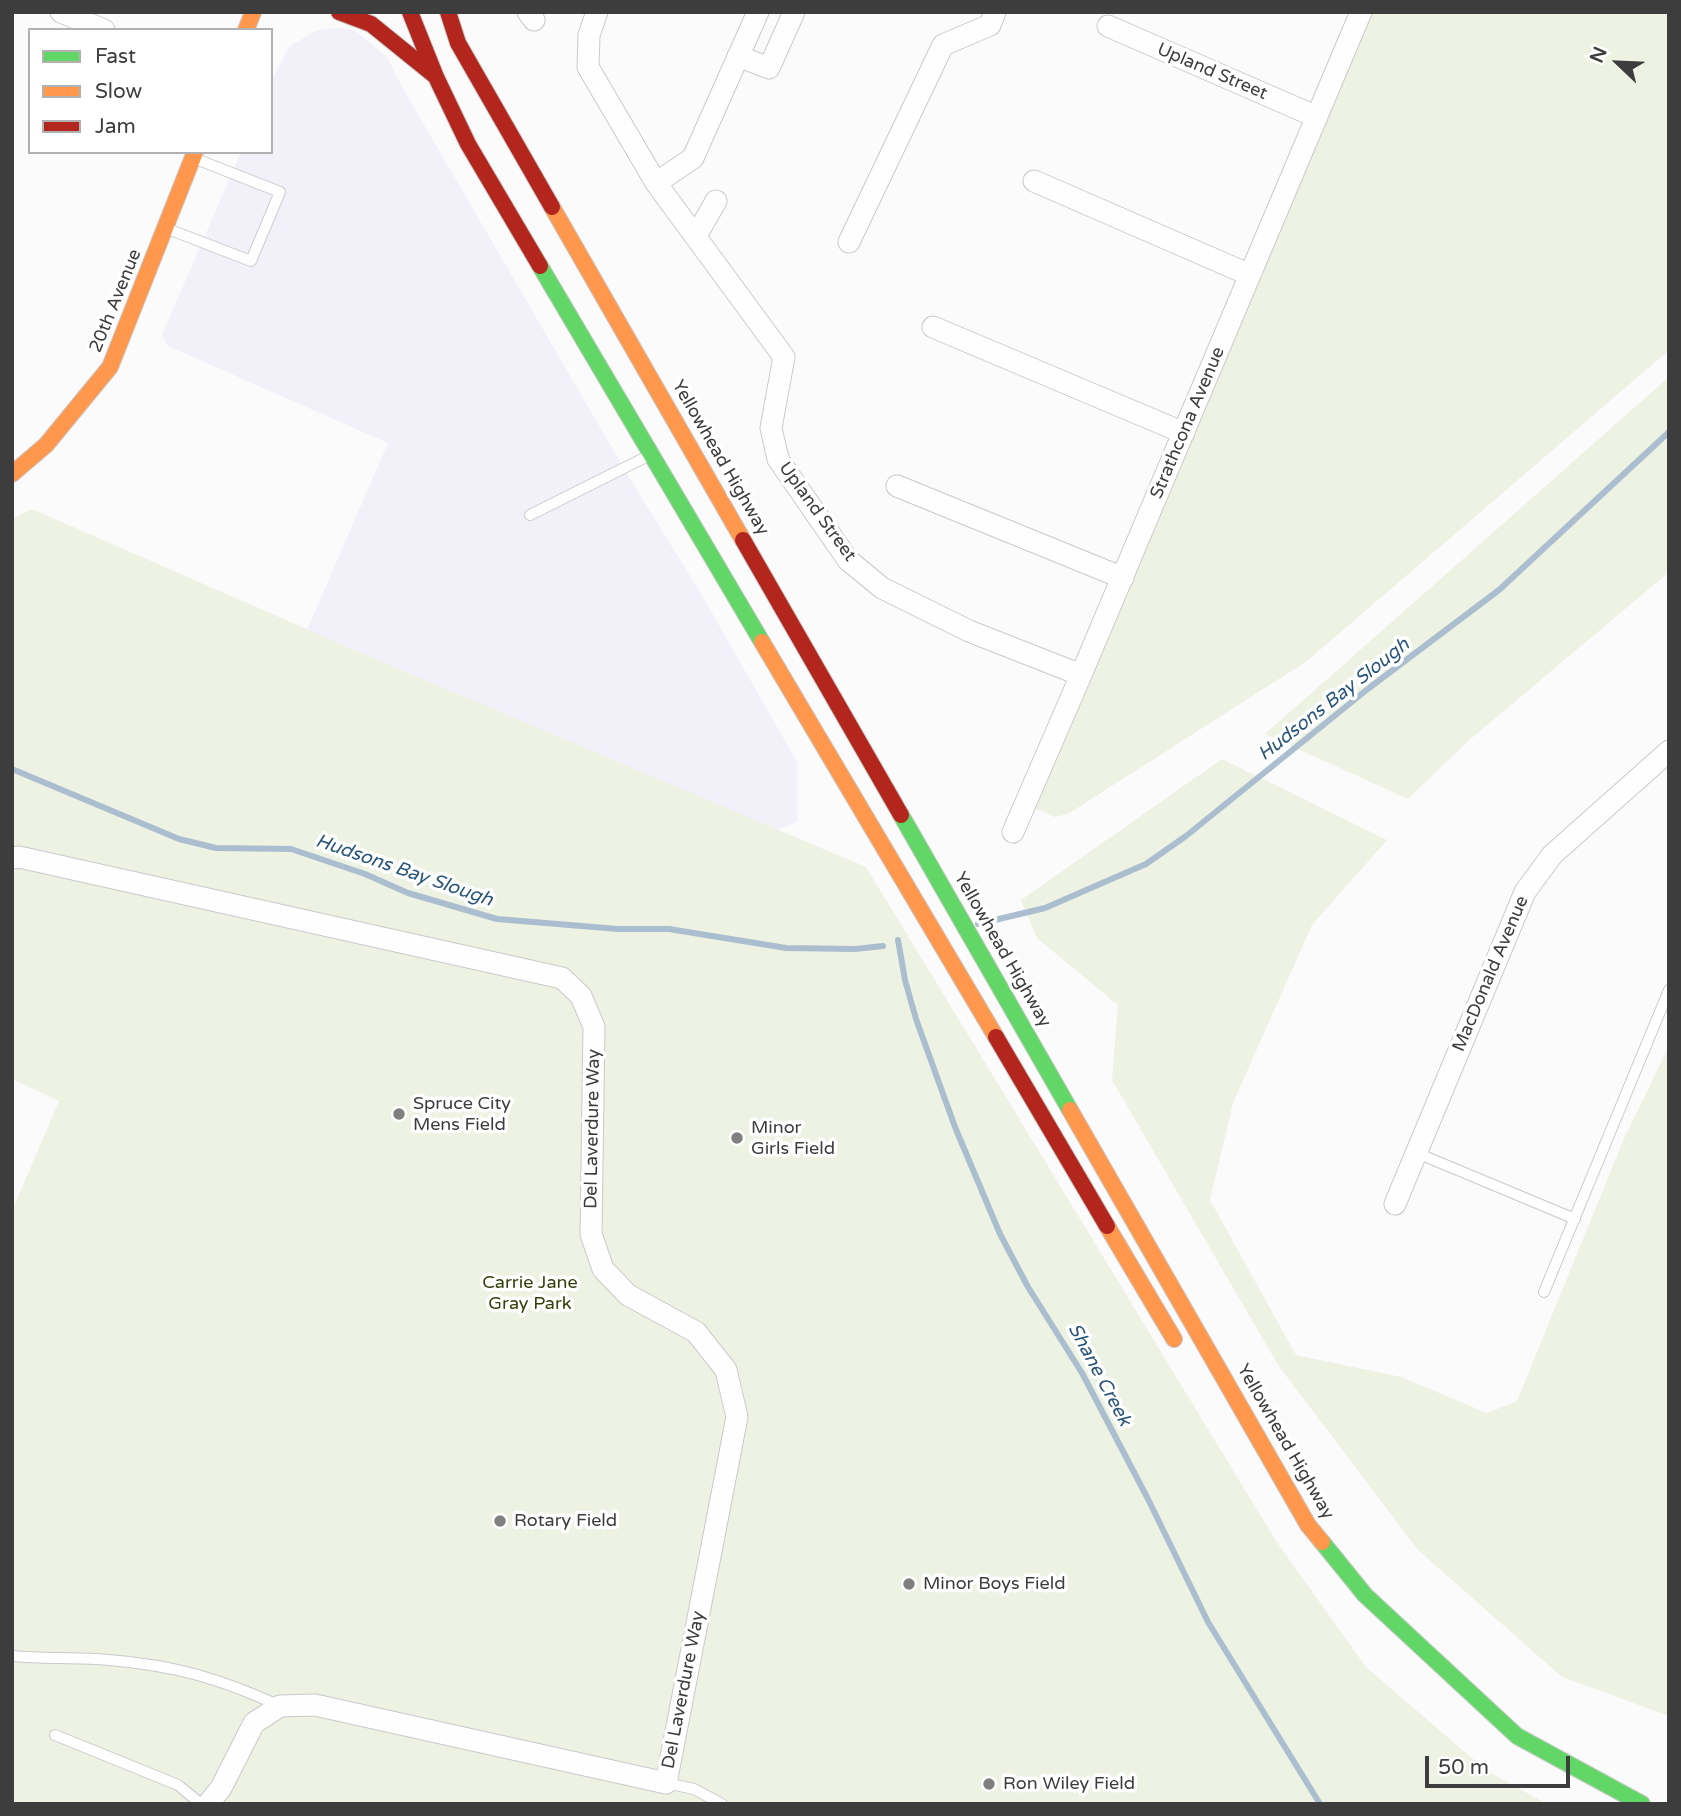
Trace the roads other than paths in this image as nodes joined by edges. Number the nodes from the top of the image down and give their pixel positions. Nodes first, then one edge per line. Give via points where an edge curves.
1 (61, 12) edge
2 (262, 12) edge
3 (339, 12) edge
4 (410, 12) edge
5 (448, 12) edge
6 (597, 12) edge
7 (758, 12) edge
8 (794, 12) edge
9 (995, 12) edge
10 (1361, 12) edge
11 (249, 22) edge
12 (1108, 26) dead end
13 (99, 28) edge
14 (738, 56) junction
15 (436, 77) junction
16 (1317, 117) junction
17 (194, 155) edge
18 (1034, 181) dead end
19 (656, 183) junction
20 (716, 201) dead end
21 (165, 228) junction
22 (696, 236) junction
23 (849, 242) dead end
24 (1250, 275) junction
25 (933, 327) dead end
26 (1184, 433) junction
27 (651, 454) junction
28 (12, 474) edge
29 (897, 486) dead end
30 (530, 515) dead end
31 (1123, 578) junction
32 (1081, 676) junction
33 (1669, 751) edge
34 (1013, 832) dead end
35 (12, 858) edge
36 (1669, 990) edge
37 (1417, 1153) junction
38 (1395, 1204) dead end
39 (1574, 1219) junction
40 (1544, 1292) dead end
41 (1182, 1353) dead end
42 (12, 1656) edge
43 (280, 1706) junction
44 (55, 1735) dead end
45 (666, 1783) junction
46 (201, 1804) edge
47 (208, 1804) edge
48 (722, 1804) edge
49 (1642, 1804) edge

1 - 13 street
2 - 11 main road
3 - 15 main road via 371,24
4 - 15 main road
5 - 49 main road, Yellowhead Highway via 458,43 1308,1525 1365,1595 1517,1736
6 - 19 street, Upland Street via 589,35 588,68
7 - 14 street
8 - 14 street via 769,68
9 - 23 street via 990,25 943,45
10 - 16 street, Strathcona Avenue
12 - 16 street, Upland Street
14 - 19 street via 693,158
15 - 27 main road via 468,144
16 - 24 street, Strathcona Avenue
17 - 21 main road, 20th Avenue
17 - 21 lane via 279,192 251,261
18 - 24 street
19 - 22 street, Upland Street
20 - 22 street
21 - 28 main road, 20th Avenue via 110,367 46,445
22 - 32 street, Upland Street via 784,357 771,428 778,459 848,560 882,587 957,625
24 - 26 street, Strathcona Avenue
25 - 26 street
26 - 31 street, Strathcona Avenue
27 - 30 lane
27 - 41 main road
29 - 31 street
31 - 32 street, Strathcona Avenue
32 - 34 street, Strathcona Avenue
33 - 37 street, MacDonald Avenue via 1538,871 1516,911
35 - 45 street, Del Laverdure Way via 562,978 581,996 594,1027 591,1234 603,1269 628,1296 696,1332 726,1370 737,1418
36 - 39 lane
37 - 38 street, MacDonald Avenue
37 - 39 lane
39 - 40 lane
42 - 43 lane via 181,1669 237,1686
43 - 45 street, Del Laverdure Way via 315,1705
43 - 47 street via 254,1723
44 - 46 lane via 178,1785
45 - 48 lane, Del Laverdure Way via 694,1789

